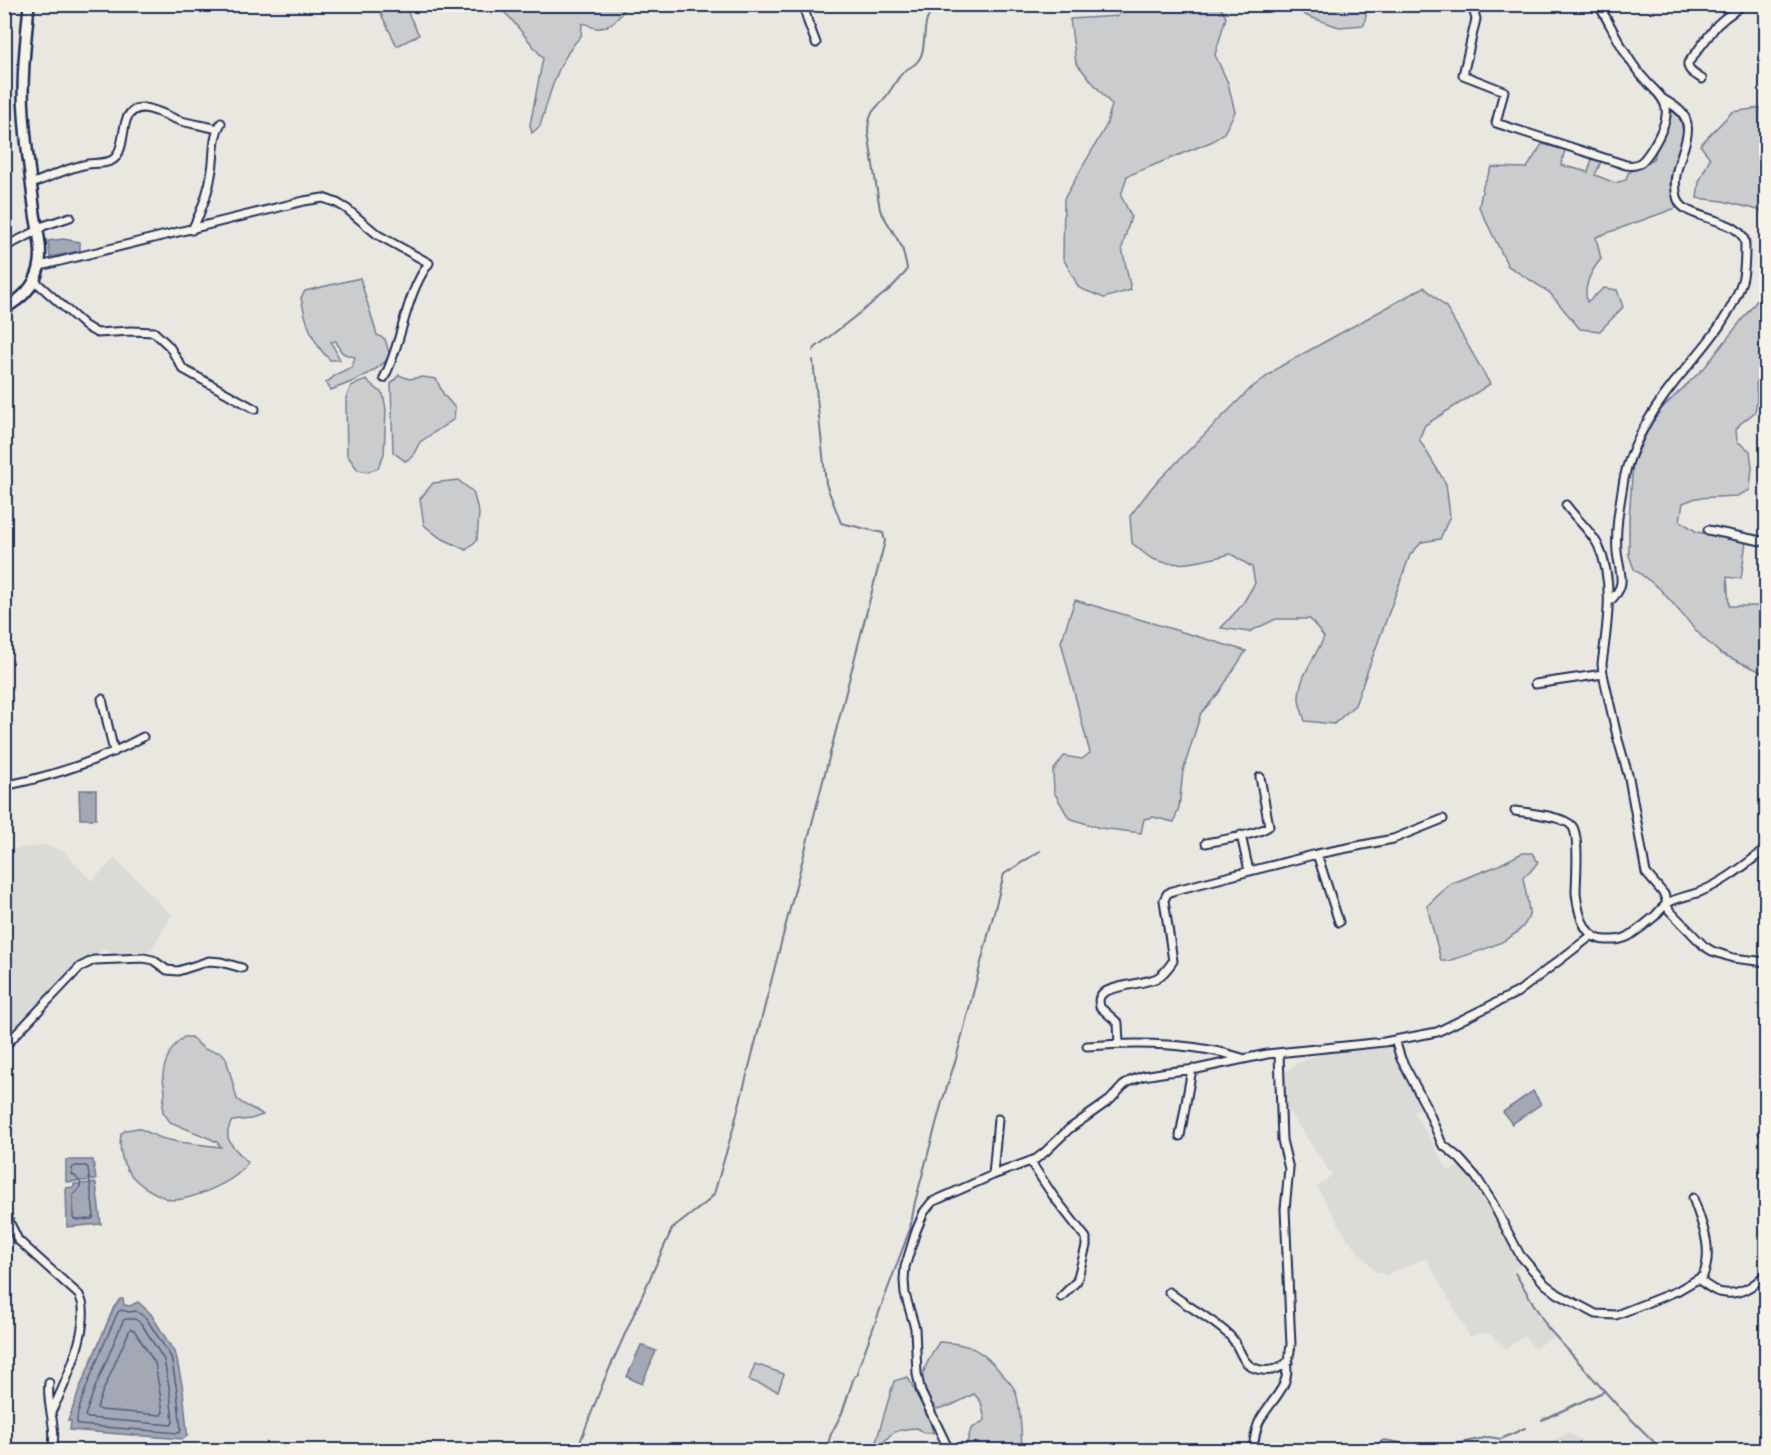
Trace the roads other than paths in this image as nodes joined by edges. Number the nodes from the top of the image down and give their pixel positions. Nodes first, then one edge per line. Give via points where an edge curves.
1 (29, 4) edge
2 (803, 4) edge
3 (1466, 4) edge
4 (1598, 4) edge
5 (1744, 4) edge
6 (816, 43) dead end
7 (1702, 79) dead end
8 (1663, 99) junction
9 (31, 184) junction
10 (70, 217) dead end
11 (192, 230) junction
12 (38, 231) junction
13 (4, 247) edge
14 (40, 266) junction
15 (35, 281) junction
16 (4, 309) edge
17 (384, 378) dead end
18 (255, 409) dead end
19 (1566, 505) dead end
20 (1708, 530) dead end
21 (1767, 542) edge
22 (1609, 602) junction
23 (1603, 674) junction
24 (1535, 684) dead end
25 (102, 699) dead end
26 (143, 737) dead end
27 (114, 752) junction
28 (1260, 777) dead end
29 (4, 786) edge
30 (1515, 811) dead end
31 (1443, 819) dead end
32 (1241, 835) junction
33 (1206, 843) dead end
34 (1767, 849) edge
35 (1317, 855) junction
36 (1249, 871) junction
37 (1668, 903) junction
38 (1339, 922) dead end
39 (1591, 936) junction
40 (1767, 962) edge
41 (242, 968) dead end
42 (1395, 1040) junction
43 (1119, 1044) junction
44 (1087, 1046) dead end
45 (4, 1047) edge
46 (1279, 1053) junction
47 (1245, 1059) junction
48 (1192, 1069) junction
49 (998, 1119) dead end
50 (1180, 1136) dead end
51 (1030, 1161) junction
52 (993, 1175) junction
53 (1693, 1198) dead end
54 (4, 1211) edge
55 (1767, 1273) edge
56 (1699, 1280) junction
57 (1168, 1292) dead end
58 (1060, 1298) dead end
59 (1287, 1363) junction
60 (49, 1383) dead end
61 (51, 1413) junction
62 (52, 1450) edge
63 (949, 1450) edge
64 (1253, 1450) edge

1 - 9 street via 23,112
2 - 6 street
3 - 8 street via 1476,19 1463,75 1504,91 1496,123 1634,166 1641,163 1664,124
4 - 8 street via 1627,56
5 - 7 street via 1717,25 1688,63 1691,72
8 - 22 street via 1686,119 1687,132 1675,176 1678,202 1683,208 1742,233 1743,279 1726,316 1651,414 1636,443 1620,505 1617,537 1621,585
9 - 11 street via 70,169 111,160 119,151 126,120 135,110 156,110 169,118 219,126 208,194
9 - 12 street
10 - 12 street
11 - 14 street
11 - 17 street via 323,198 347,209 378,235 429,263 411,295 392,364
12 - 13 street
12 - 14 street
14 - 15 street
15 - 16 street
15 - 18 street via 97,333 154,332 169,346 183,369
19 - 22 street via 1598,545
20 - 21 street
22 - 23 street
23 - 24 street
23 - 37 street via 1629,778 1643,863
25 - 27 street
26 - 27 street
27 - 29 street via 72,769
28 - 32 street via 1269,826
30 - 39 street via 1573,826 1579,912
31 - 35 street via 1393,839
32 - 33 street
32 - 36 street
34 - 37 street via 1729,877
35 - 36 street
35 - 38 street
36 - 43 street via 1167,894 1164,907 1173,961 1158,977 1101,995 1100,1007 1118,1023
37 - 39 street via 1621,940
37 - 40 street via 1669,910 1712,951
39 - 42 street via 1518,992 1437,1032
41 - 45 street via 209,962 178,971 167,970 144,958 87,962
42 - 46 street
42 - 56 street via 1442,1144 1476,1177 1520,1255 1545,1284 1596,1314 1616,1315
43 - 44 street
43 - 47 street via 1217,1050
46 - 47 street
46 - 59 street via 1282,1140 1288,1168 1291,1345
47 - 48 street
48 - 50 street
48 - 51 street via 1130,1081
49 - 52 street
51 - 52 street
51 - 58 street via 1086,1238 1077,1281
52 - 63 street via 932,1202 924,1212 905,1267 905,1294 915,1328 921,1392
53 - 56 street via 1706,1233 1708,1252 1707,1267
54 - 61 street via 18,1240 79,1295 83,1307 75,1351
55 - 56 street via 1733,1294 1718,1292
57 - 59 street via 1228,1334 1247,1364 1272,1371
59 - 64 street via 1286,1380 1260,1422
60 - 61 street
61 - 62 street

